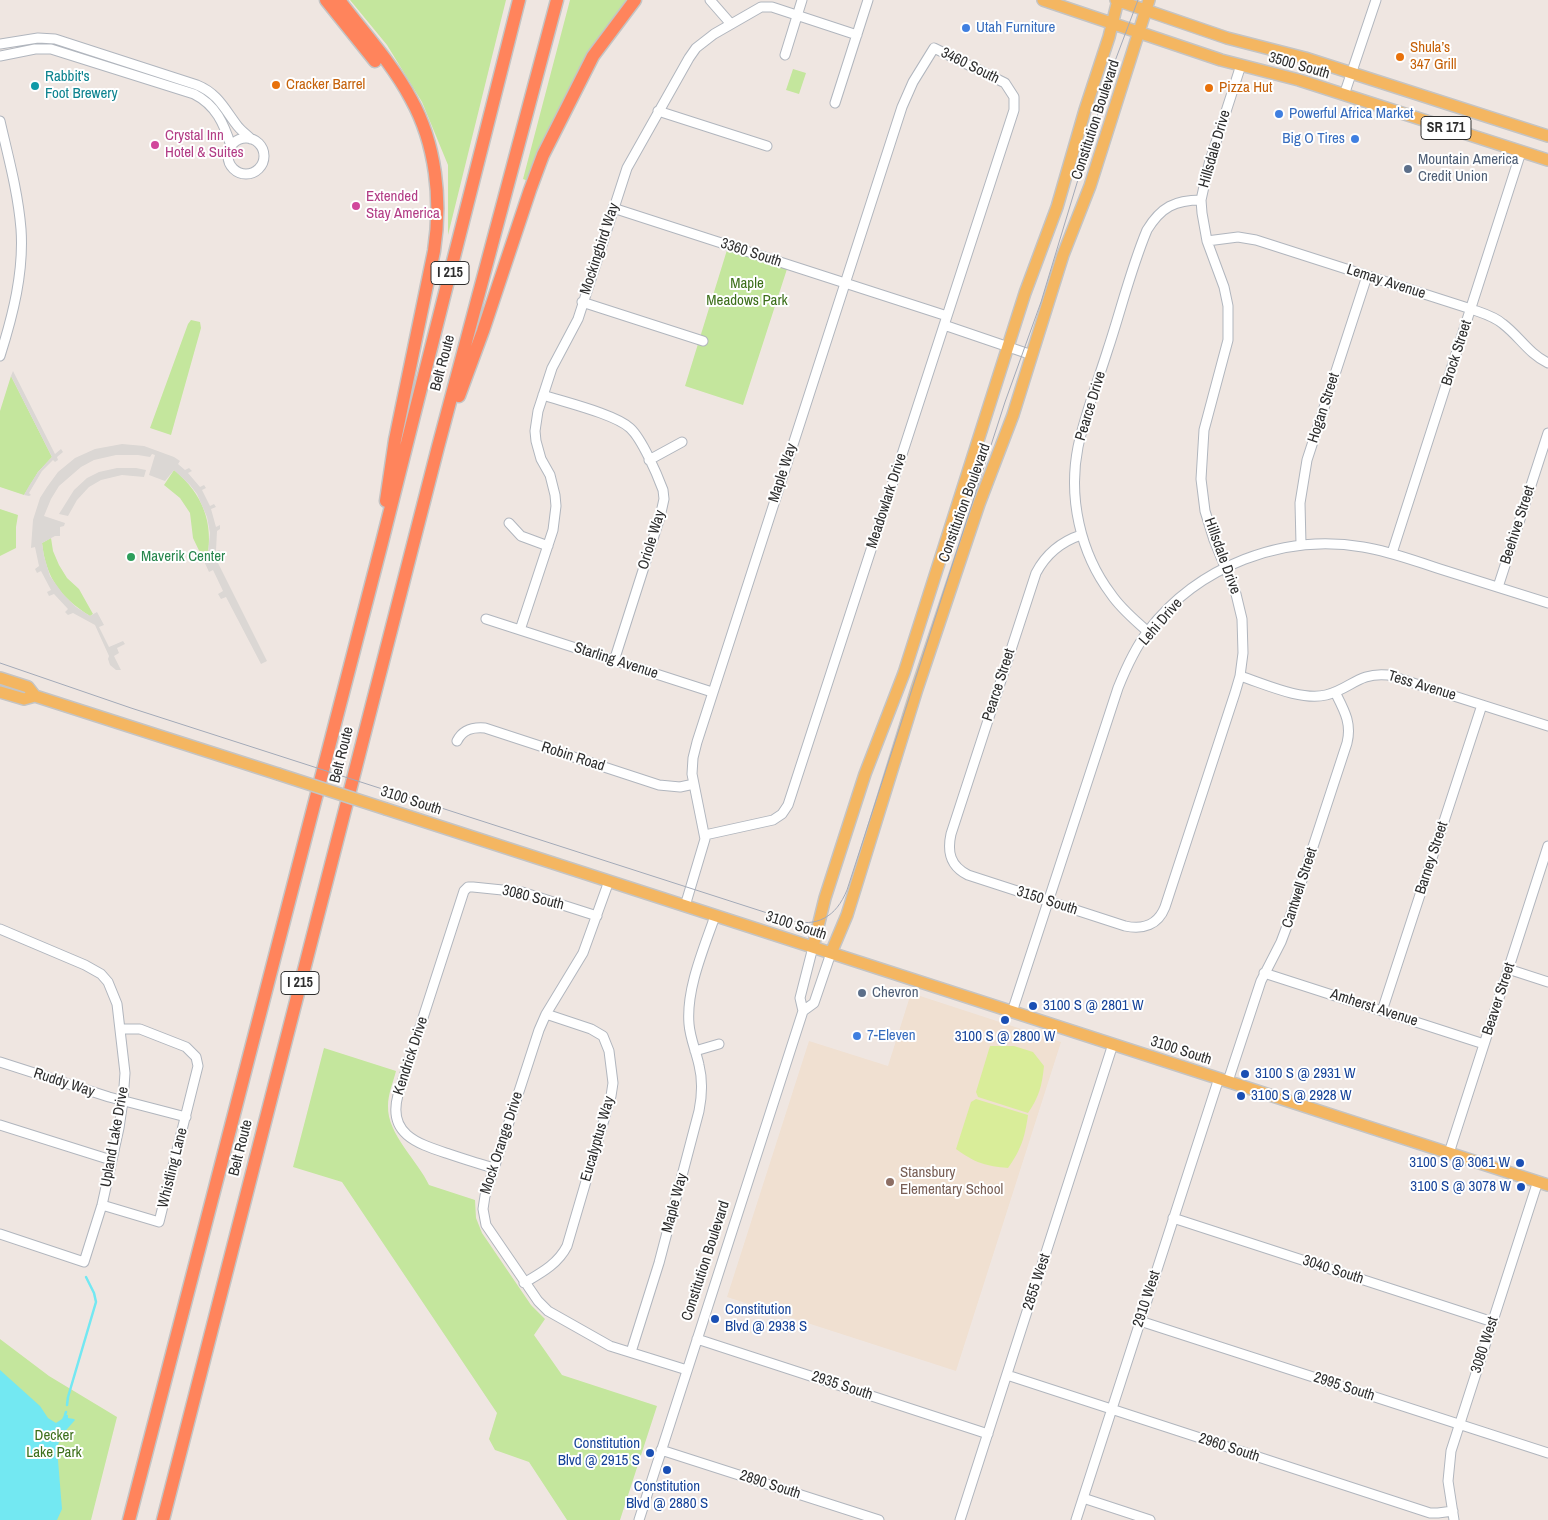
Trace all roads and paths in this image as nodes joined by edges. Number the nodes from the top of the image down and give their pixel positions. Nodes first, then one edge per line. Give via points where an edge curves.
1 (326, 0) edge
2 (339, 0) edge
3 (519, 0) edge
4 (557, 0) edge
5 (635, 0) edge
6 (710, 0) edge
7 (802, 0) edge
8 (868, 0) edge
9 (1043, 0) edge
10 (1117, 0) edge
11 (1376, 0) edge
12 (1147, 5) edge
13 (797, 16) junction
14 (1112, 23) junction
15 (731, 24) junction
16 (1140, 32) junction
17 (857, 35) junction
18 (0, 44) edge
19 (934, 48) joint
20 (784, 54) dead end
21 (0, 56) edge
22 (1241, 65) junction
23 (1351, 73) junction
24 (1344, 95) junction
25 (835, 103) dead end
26 (1014, 110) joint
27 (658, 111) junction
28 (0, 121) edge
29 (1548, 136) edge
30 (251, 139) junction
31 (231, 146) junction
32 (767, 146) dead end
33 (1521, 152) junction
34 (1548, 160) edge
35 (1201, 200) junction
36 (437, 208) junction
37 (613, 208) junction
38 (1207, 241) junction
39 (1367, 276) junction
40 (844, 283) junction
41 (582, 302) junction
42 (1471, 309) junction
43 (945, 321) junction
44 (703, 341) dead end
45 (1008, 347) junction
46 (1032, 355) junction
47 (0, 356) edge
48 (1548, 363) edge
49 (543, 395) junction
50 (1548, 433) edge
51 (682, 442) dead end
52 (438, 447) junction
53 (648, 460) junction
54 (509, 523) dead end
55 (1081, 535) junction
56 (1301, 544) junction
57 (381, 546) junction
58 (548, 546) junction
59 (1392, 553) junction
60 (1225, 568) junction
61 (1498, 587) junction
62 (1548, 603) edge
63 (486, 619) dead end
64 (520, 630) junction
65 (1148, 632) junction
66 (614, 661) junction
67 (1240, 676) junction
68 (0, 678) edge
69 (0, 692) edge
70 (712, 692) junction
71 (1335, 692) junction
72 (35, 696) junction
73 (1482, 704) junction
74 (1548, 726) edge
75 (457, 741) dead end
76 (694, 784) junction
77 (705, 835) junction
78 (1548, 846) edge
79 (949, 856) joint
80 (608, 881) junction
81 (468, 887) joint
82 (1048, 901) junction
83 (685, 906) junction
84 (597, 916) junction
85 (715, 916) junction
86 (1153, 924) joint
87 (0, 929) edge
88 (813, 947) junction
89 (831, 953) junction
90 (1508, 969) junction
91 (1264, 973) junction
92 (1548, 982) edge
93 (802, 1011) junction
94 (1382, 1011) junction
95 (1012, 1012) junction
96 (546, 1014) junction
97 (121, 1030) junction
98 (720, 1044) dead end
99 (1113, 1044) junction
100 (1484, 1044) junction
101 (695, 1051) junction
102 (0, 1062) edge
103 (1223, 1080) junction
104 (123, 1101) junction
105 (186, 1117) junction
106 (0, 1125) edge
107 (1449, 1153) junction
108 (111, 1160) junction
109 (494, 1168) junction
110 (1543, 1183) edge
111 (102, 1205) junction
112 (1173, 1218) junction
113 (0, 1234) edge
114 (524, 1282) junction
115 (1140, 1321) junction
116 (1493, 1322) junction
117 (697, 1339) junction
118 (631, 1352) junction
119 (687, 1370) junction
120 (1007, 1376) junction
121 (1112, 1410) junction
122 (1460, 1424) junction
123 (988, 1434) junction
124 (661, 1450) junction
125 (1548, 1453) edge
126 (1083, 1498) junction
127 (1453, 1516) edge
128 (129, 1520) edge
129 (163, 1520) edge
130 (639, 1520) edge
131 (879, 1520) edge
132 (960, 1520) edge
133 (1076, 1520) edge
134 (1150, 1520) edge

1 - 36 highway via 407,106 425,151
2 - 36 highway via 397,77 417,110 432,156
3 - 57 highway, Belt Route / I 215
4 - 52 highway, Belt Route / I 215
5 - 52 highway via 590,62 543,155 477,350
6 - 15 street
7 - 13 street
8 - 17 street
9 - 14 main road, 3500 South / SR 171
10 - 12 main road, 3500 South / SR 171
10 - 14 main road, Constitution Boulevard
11 - 23 street
12 - 16 main road, Constitution Boulevard
12 - 23 main road, 3500 South / SR 171 via 1227,38
13 - 15 street, Mockingbird Way via 763,6
13 - 17 street, Mockingbird Way
13 - 20 street
14 - 16 main road, 3500 South / SR 171
14 - 45 main road, Constitution Boulevard via 1057,207
15 - 27 street, Mockingbird Way via 692,53
16 - 22 main road, 3500 South / SR 171
16 - 46 main road, Constitution Boulevard
17 - 25 street
18 - 30 street via 38,38 55,39 197,84 219,99
19 - 26 street, 3460 South via 1005,83 1014,97
19 - 40 street, Maple Way via 905,99
21 - 31 street via 51,49 194,94 213,107 226,129
22 - 24 main road, 3500 South / SR 171
22 - 35 street, Hillsdale Drive via 1207,170
23 - 24 street
23 - 29 main road, 3500 South / SR 171
24 - 33 main road, 3500 South / SR 171
26 - 43 street, Meadowlark Drive
27 - 32 street
27 - 37 street, Mockingbird Way via 626,168
28 - 47 street via 17,198 21,242 16,299
30 - 31 street via 240,139
30 - 31 street via 261,146 265,156 262,166 254,173 234,170 228,156
33 - 34 main road, 3500 South / SR 171
33 - 42 street, Brock Street
35 - 38 street, Hillsdale Drive
35 - 55 street, Pearce Drive via 1179,202 1168,207 1152,223 1144,238 1078,448 1074,485
36 - 57 highway via 434,251 395,440
37 - 40 street, 3360 South
37 - 41 street, Mockingbird Way
38 - 39 street, Lemay Avenue via 1248,238
38 - 60 street, Hillsdale Drive via 1224,286 1229,324 1226,354 1204,430 1201,479 1205,511
39 - 42 street, Lemay Avenue
39 - 56 street, Hogan Street via 1307,460 1300,503
40 - 43 street, 3360 South
40 - 70 street, Maple Way
41 - 44 street
41 - 49 street, Mockingbird Way
42 - 48 street, Lemay Avenue via 1496,318 1530,351
42 - 59 street, Brock Street
43 - 45 street, 3360 South
43 - 77 street, Meadowlark Drive via 788,805 773,820
45 - 46 street, 3360 South
45 - 88 main road, Constitution Boulevard via 901,681 864,774 824,898
46 - 89 main road, Constitution Boulevard via 978,504 847,915
49 - 53 street, Oriole Way via 619,420 634,432
49 - 58 street, Mockingbird Way via 536,420 536,441 553,485 556,506
50 - 61 street, Beehive Street
51 - 53 street
52 - 129 highway, Belt Route / I 215
53 - 66 street, Oriole Way via 663,490 662,508
54 - 58 street via 521,536
55 - 65 street, Pearce Drive via 1109,593
55 - 79 street, Pearce Street via 1053,550 1036,573 951,834
56 - 59 street, Lehi Drive via 1349,545
56 - 60 street, Lehi Drive via 1264,552
57 - 128 highway, Belt Route / I 215
58 - 64 street, Mockingbird Way
59 - 61 street, Lehi Drive
60 - 65 street, Lehi Drive via 1187,592
60 - 67 street, Hillsdale Drive via 1242,619 1244,641
61 - 62 street, Lehi Drive
63 - 64 street, Starling Avenue
64 - 66 street, Starling Avenue
65 - 82 street, Lehi Drive via 1130,660 1118,688
66 - 70 street, Starling Avenue
67 - 71 street, Tess Avenue via 1307,696
67 - 86 street, Hillsdale Drive via 1167,902
68 - 72 main road, 3100 South via 28,687
69 - 72 main road, 3100 South via 24,699
70 - 76 street, Maple Way via 693,758
71 - 73 street, Tess Avenue via 1361,678 1380,674
71 - 91 street, Cantwell Street via 1348,721 1348,736 1285,934
72 - 80 main road, 3100 South, bridge
73 - 74 street, Tess Avenue
73 - 94 street, Barney Street
75 - 76 street, Robin Road via 468,729 485,728 659,785 680,787
76 - 77 street, Maple Way
77 - 83 street, Maple Way
78 - 90 street, Beaver Street
79 - 82 street, 3150 South via 956,867 968,875
80 - 83 main road, 3100 South
80 - 84 street, Mock Orange Drive
81 - 84 street, 3080 South via 522,892
81 - 109 street, Kendrick Drive via 464,891 398,1095 396,1111 402,1129 417,1143
82 - 86 street, 3150 South via 1132,927
82 - 95 street, Lehi Drive
83 - 85 main road, 3100 South
84 - 96 street, Mock Orange Drive via 582,953
85 - 88 main road, 3100 South
85 - 101 street, Maple Way via 691,994 689,1023
87 - 97 street, Upland Lake Drive via 101,974 114,994
88 - 89 main road, 3100 South
88 - 93 street, Constitution Boulevard via 800,998
89 - 93 street, Constitution Boulevard via 814,1003
89 - 95 main road, 3100 South
90 - 92 street
90 - 100 street, Beaver Street
91 - 94 street, Amherst Avenue
91 - 103 street, Cantwell Street
93 - 117 street, Constitution Boulevard
94 - 100 street, Amherst Avenue
95 - 99 main road, 3100 South
96 - 109 street, Mock Orange Drive
96 - 114 street, Eucalyptus Way via 603,1036 613,1083 567,1246 556,1262
97 - 104 street, Upland Lake Drive via 125,1080
97 - 105 street, Whistling Lane via 144,1030 186,1047 196,1057 197,1070
98 - 101 street
99 - 103 main road, 3100 South
99 - 120 street, 2855 West
100 - 107 street, Beaver Street
101 - 118 street, Maple Way via 702,1084 699,1111 659,1262
102 - 104 street, Ruddy Way
103 - 107 main road, 3100 South
103 - 112 street, 2910 West
104 - 105 street, Ruddy Way
104 - 108 street, Upland Lake Drive
105 - 111 street, Whistling Lane via 159,1222
106 - 108 street
107 - 110 main road, 3100 South
108 - 111 street, Upland Lake Drive
109 - 114 street, Mock Orange Drive via 484,1202 484,1221
110 - 116 street, 3080 West
111 - 113 street, Upland Lake Drive via 84,1262
112 - 115 street, 2910 West
112 - 116 street, 3040 South
114 - 118 street, Mock Orange Drive via 554,1316 610,1346
115 - 121 street, 2910 West
115 - 122 street, 2995 South
116 - 122 street, 3080 West
117 - 119 street, Constitution Boulevard
117 - 123 street, 2935 South
118 - 119 street, Mock Orange Drive
119 - 124 street, Constitution Boulevard
120 - 121 street, 2960 South
120 - 123 street, 2855 West
121 - 126 street, 2910 West
121 - 127 street, 2960 South via 1430,1513
122 - 125 street, 2995 South
122 - 127 street, 3080 West via 1448,1470
123 - 132 street, 2855 West
124 - 130 street, Constitution Boulevard
124 - 131 street, 2890 South
126 - 133 street, 2910 West
126 - 134 street

